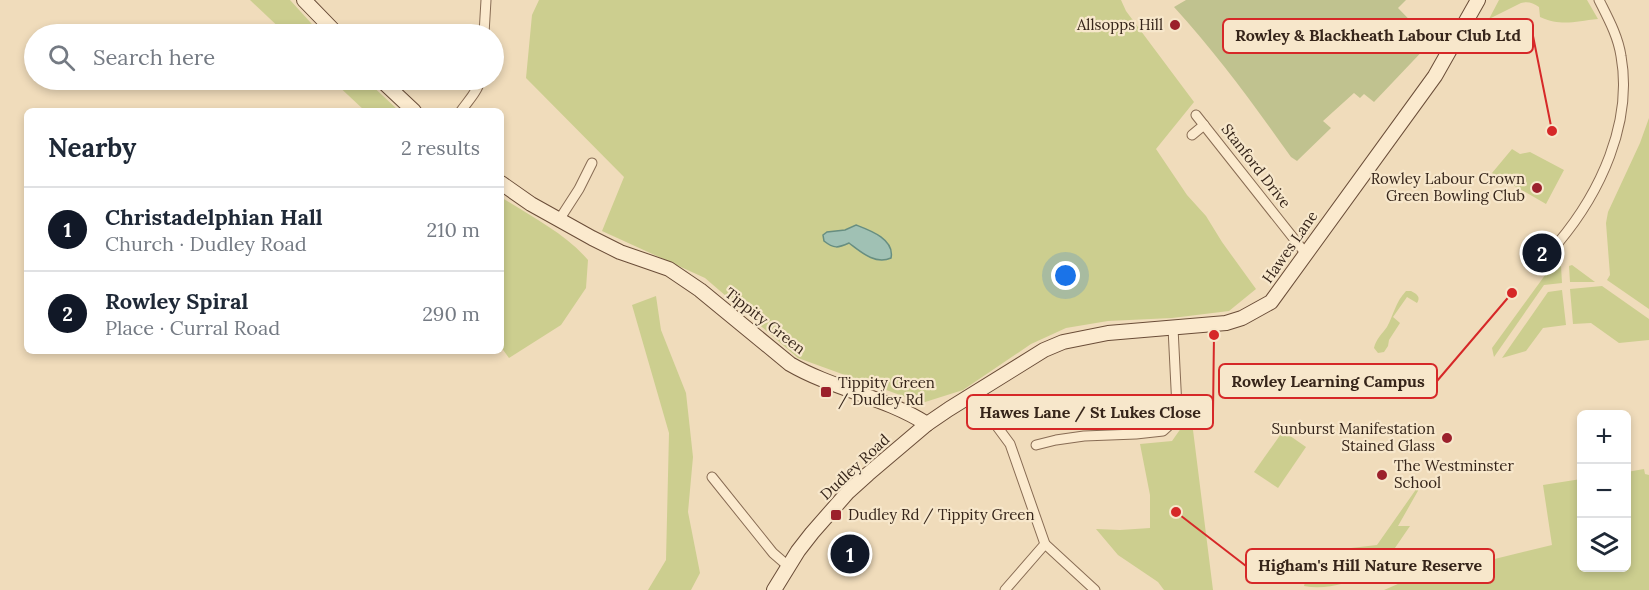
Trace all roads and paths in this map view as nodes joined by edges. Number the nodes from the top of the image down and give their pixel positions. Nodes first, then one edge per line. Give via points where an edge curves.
1 (304, 0) edge
2 (486, 0) edge
3 (1476, 0) edge
4 (1599, 0) edge
5 (327, 24) edge
6 (485, 24) edge
7 (392, 90) edge
8 (476, 90) edge
9 (411, 108) edge
10 (463, 108) edge
11 (1196, 115) dead end
12 (1204, 125) junction
13 (1192, 135) dead end
14 (592, 163) dead end
15 (504, 185) edge
16 (559, 220) junction
17 (1558, 243) dead end
18 (1306, 254) junction
19 (1173, 328) junction
20 (973, 394) junction
21 (927, 424) junction
22 (1036, 446) dead end
23 (712, 477) dead end
24 (1045, 544) junction
25 (788, 566) junction
26 (774, 590) edge
27 (1005, 590) edge
28 (1095, 590) edge

1 - 5 main road
2 - 6 street
3 - 18 main road, Hawes Lane via 1435,76
4 - 17 street via 1621,55 1624,97 1620,121 1592,193
7 - 9 main road
8 - 10 street
11 - 12 street, Stanford Drive
12 - 13 street, Stanford Drive
12 - 18 street, Stanford Drive
14 - 16 street
15 - 16 main road, Tippity Green
16 - 21 main road, Tippity Green via 620,252 669,269 806,373 909,412
18 - 19 main road, Hawes Lane via 1271,302 1256,311 1226,323
19 - 20 main road, Hawes Lane via 1108,333 1063,342
19 - 22 street via 1177,408 1169,427 1163,431 1084,436
20 - 21 main road, Hawes Lane
20 - 24 street via 1010,444
21 - 25 main road, Dudley Road via 848,492
23 - 25 street
24 - 27 street
24 - 28 street
25 - 26 main road, Dudley Road

